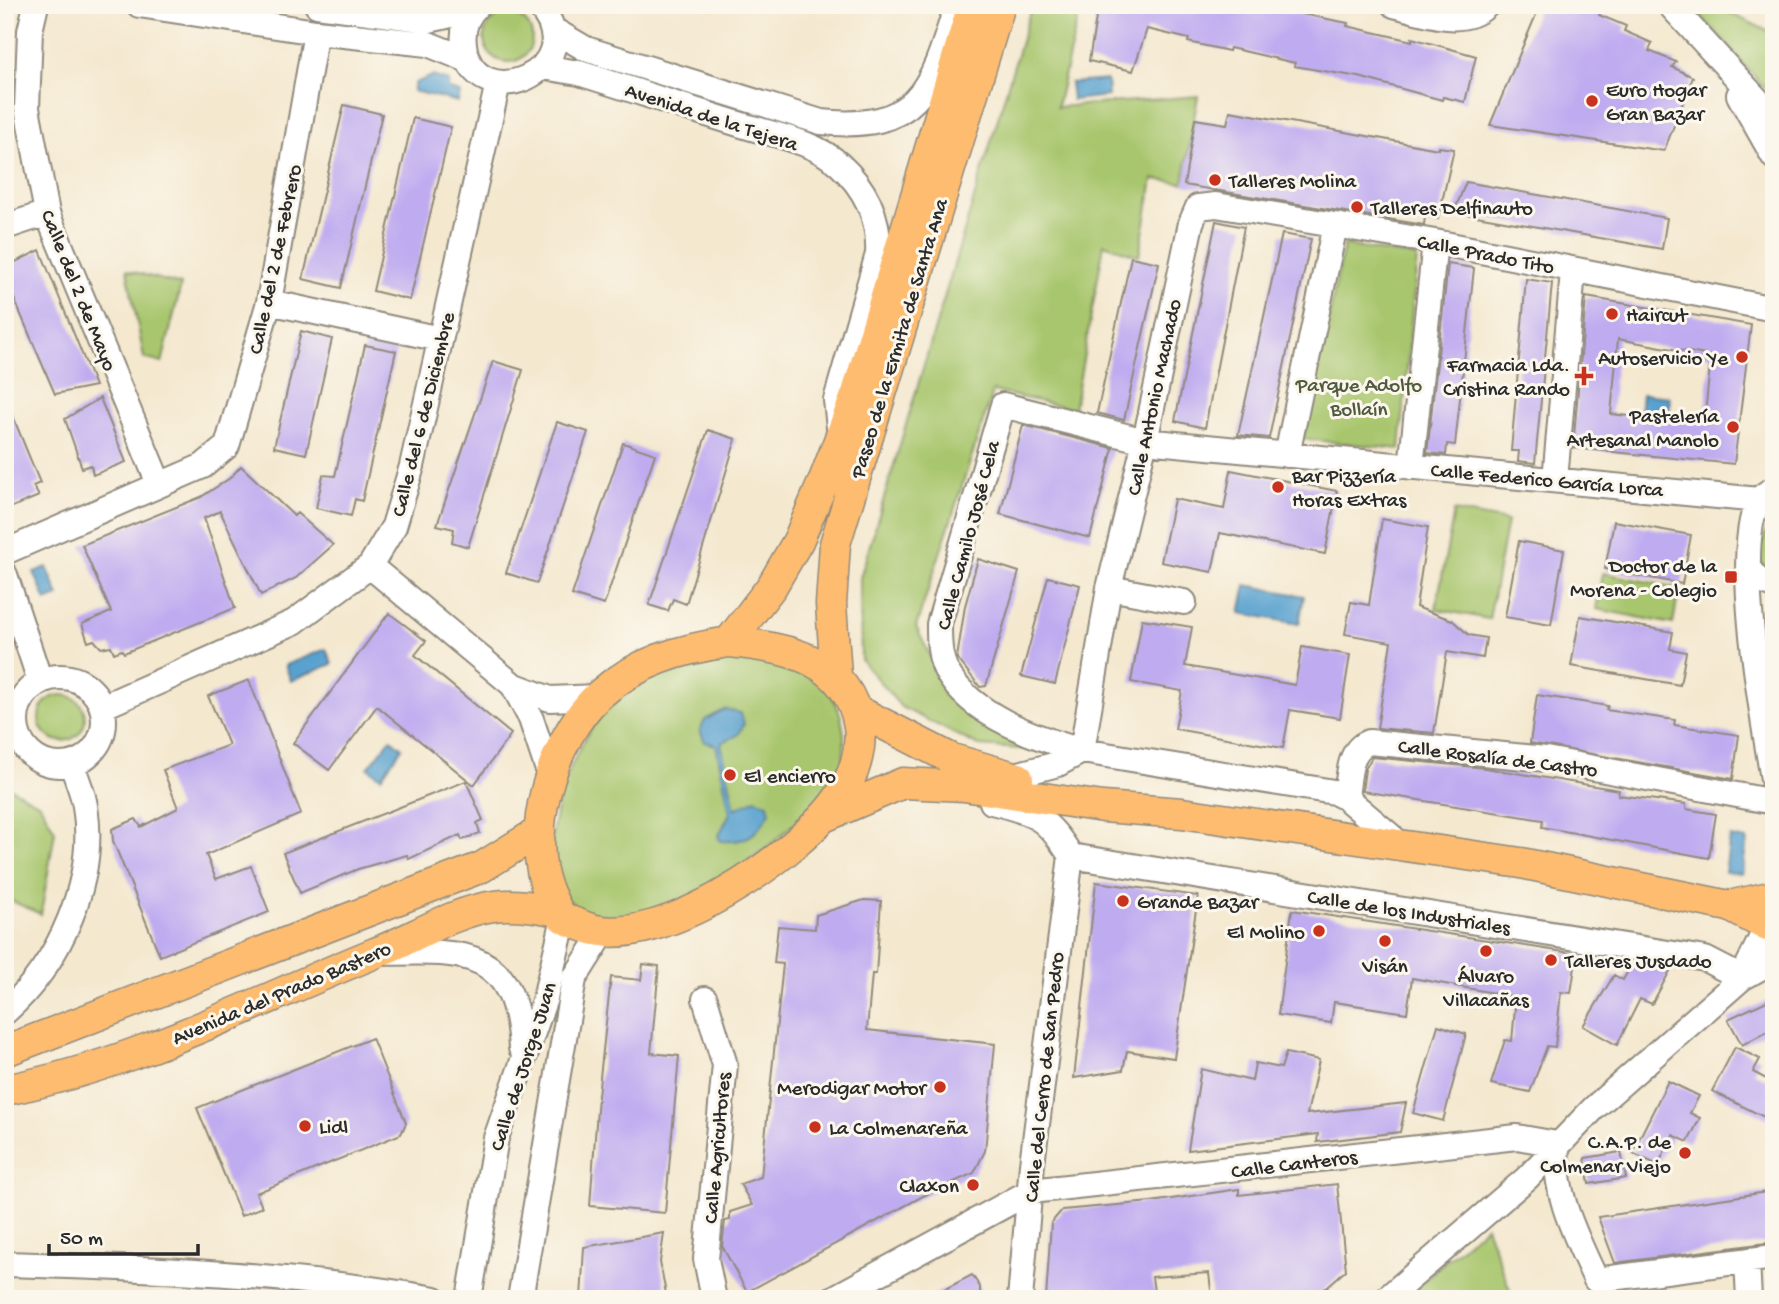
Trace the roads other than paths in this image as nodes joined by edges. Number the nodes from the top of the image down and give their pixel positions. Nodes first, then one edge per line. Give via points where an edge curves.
1 (36, 5) edge
2 (139, 5) edge
3 (317, 5) edge
4 (538, 5) edge
5 (957, 5) edge
6 (973, 5) edge
7 (1000, 5) edge
8 (1394, 5) edge
9 (1487, 5) edge
10 (1670, 5) edge
11 (476, 8) edge
12 (552, 29) junction
13 (316, 32) junction
14 (1718, 58) junction
15 (468, 61) junction
16 (543, 67) junction
17 (498, 83) junction
18 (1774, 118) edge
19 (1774, 157) edge
20 (1198, 207) joint
21 (47, 213) junction
22 (1335, 225) junction
23 (5, 227) edge
24 (1435, 242) junction
25 (1573, 271) junction
26 (269, 302) junction
27 (1774, 309) edge
28 (440, 339) junction
29 (1003, 405) joint
30 (840, 438) junction
31 (1145, 441) junction
32 (1287, 455) junction
33 (1412, 467) junction
34 (1555, 480) junction
35 (159, 484) junction
36 (1766, 494) edge
37 (5, 552) edge
38 (370, 566) junction
39 (1749, 569) junction
40 (5, 575) edge
41 (1774, 586) edge
42 (1109, 588) junction
43 (1184, 602) dead end
44 (729, 642) junction
45 (836, 676) junction
46 (40, 681) junction
47 (513, 684) junction
48 (597, 697) junction
49 (102, 707) junction
50 (856, 710) junction
51 (1082, 751) junction
52 (72, 764) junction
53 (550, 776) junction
54 (1011, 776) junction
55 (902, 783) junction
56 (1774, 785) edge
57 (1346, 798) junction
58 (1774, 802) edge
59 (1182, 813) junction
60 (826, 816) junction
61 (540, 831) junction
62 (1400, 844) junction
63 (1071, 856) junction
64 (561, 914) junction
65 (1772, 916) edge
66 (603, 933) junction
67 (377, 953) junction
68 (1774, 960) edge
69 (1742, 978) junction
70 (705, 999) dead end
71 (5, 1012) edge
72 (5, 1051) edge
73 (522, 1058) junction
74 (5, 1090) edge
75 (1557, 1144) junction
76 (1031, 1191) junction
77 (1774, 1257) edge
78 (1747, 1261) junction
79 (5, 1264) edge
80 (435, 1299) edge
81 (469, 1299) edge
82 (520, 1299) edge
83 (714, 1299) edge
84 (832, 1299) edge
85 (1020, 1299) edge
86 (1386, 1299) edge
87 (1749, 1299) edge

1 - 21 street, Calle del 2 de Mayo via 30,31 27,108
2 - 13 street
3 - 11 street via 429,20
4 - 12 street
5 - 12 street, Avenida de la Tejera via 938,66 914,102 877,122 848,125 808,119 586,50
6 - 30 main road, Paseo de la Ermita de Santa Ana
7 - 45 main road, Paseo de la Ermita de Santa Ana via 835,544 831,604
8 - 9 street via 1458,19
10 - 14 street
11 - 15 street via 463,34
12 - 16 street via 553,42
13 - 15 street via 428,44
13 - 26 street, Calle del 2 de Febrero
14 - 18 street
14 - 19 street
15 - 17 street
16 - 17 street via 523,81
16 - 30 street, Avenida de la Tejera via 579,73 793,139 838,163 858,184 879,230 878,254 835,400
17 - 28 street, Calle del 6 de Diciembre
20 - 22 street, Calle Prado Tito via 1216,205
20 - 31 street, Calle Antonio Machado
21 - 23 street
21 - 35 street, Calle del 2 de Mayo
22 - 24 street, Calle Prado Tito
22 - 32 street
24 - 25 street, Calle Prado Tito
24 - 33 street
25 - 27 street, Calle Prado Tito
25 - 34 street
26 - 28 street
26 - 35 street, Calle del 2 de Febrero via 227,446 202,466
28 - 38 street, Calle del 6 de Diciembre via 394,526
29 - 31 street, Calle Federico García Lorca
29 - 51 street, Calle Camilo José Cela via 939,624 939,650 947,672 962,692 985,709 1049,741
30 - 44 main road, Paseo de la Ermita de Santa Ana via 798,541 772,586
31 - 32 street, Calle Federico García Lorca
31 - 42 street, Calle Antonio Machado
32 - 33 street, Calle Federico García Lorca
33 - 34 street, Calle Federico García Lorca
34 - 36 street, Calle Federico García Lorca
35 - 37 street, Calle del 2 de Febrero
36 - 39 street via 1749,539
38 - 47 street
38 - 49 street, Calle del 6 de Diciembre via 294,622
39 - 41 street via 1758,580
39 - 56 street via 1755,671
40 - 46 street
42 - 43 street
42 - 51 street, Calle Antonio Machado
44 - 45 main road via 788,650
44 - 48 main road via 655,659
45 - 50 main road
46 - 49 street via 77,680 96,695
46 - 52 street via 20,701 16,730 30,755 57,766
47 - 48 street via 550,699
47 - 53 street via 531,719
48 - 53 main road via 569,736
49 - 52 street via 103,735 85,758
50 - 54 main road via 952,759
50 - 60 main road via 860,737 854,769
51 - 54 street via 1058,764
51 - 57 street, Calle Camilo José Cela via 1334,792
52 - 71 street via 85,805 88,843 81,888 40,972
53 - 61 main road
54 - 59 main road via 1106,792
55 - 59 main road via 964,786 1103,807
55 - 60 main road
55 - 63 street via 935,794 1025,810 1053,827
57 - 58 street, Calle Rosalía de Castro via 1354,754 1369,742 1546,759
57 - 62 street
59 - 62 main road
60 - 66 main road via 779,858 720,897 658,924
61 - 64 main road via 538,857 544,883
61 - 72 main road, Avenida del Prado Bastero via 482,867
62 - 65 main road via 1521,863
63 - 69 street, Calle de los Industriales via 1705,960
63 - 76 street, Calle del Cerro de San Pedro
64 - 66 main road, Avenida del Prado Bastero
64 - 67 main road, Avenida del Prado Bastero via 527,906 494,906
64 - 73 street, Calle de Jorge Juan via 545,998
65 - 69 street
66 - 82 street, Calle de Jorge Juan via 574,979
67 - 73 street via 439,951 479,961 507,985 519,1012
67 - 74 main road, Avenida del Prado Bastero via 110,1062
68 - 69 street
69 - 75 street
70 - 83 street, Calle Agricultores via 725,1066 706,1259
73 - 81 street, Calle de Jorge Juan via 494,1149
75 - 76 street, Calle Canteros via 1517,1137
75 - 78 street via 1555,1167 1564,1209 1596,1280
75 - 86 street via 1527,1178
76 - 84 street
76 - 85 street, Calle del Cerro de San Pedro
77 - 78 street
78 - 87 street
79 - 80 street via 281,1277

